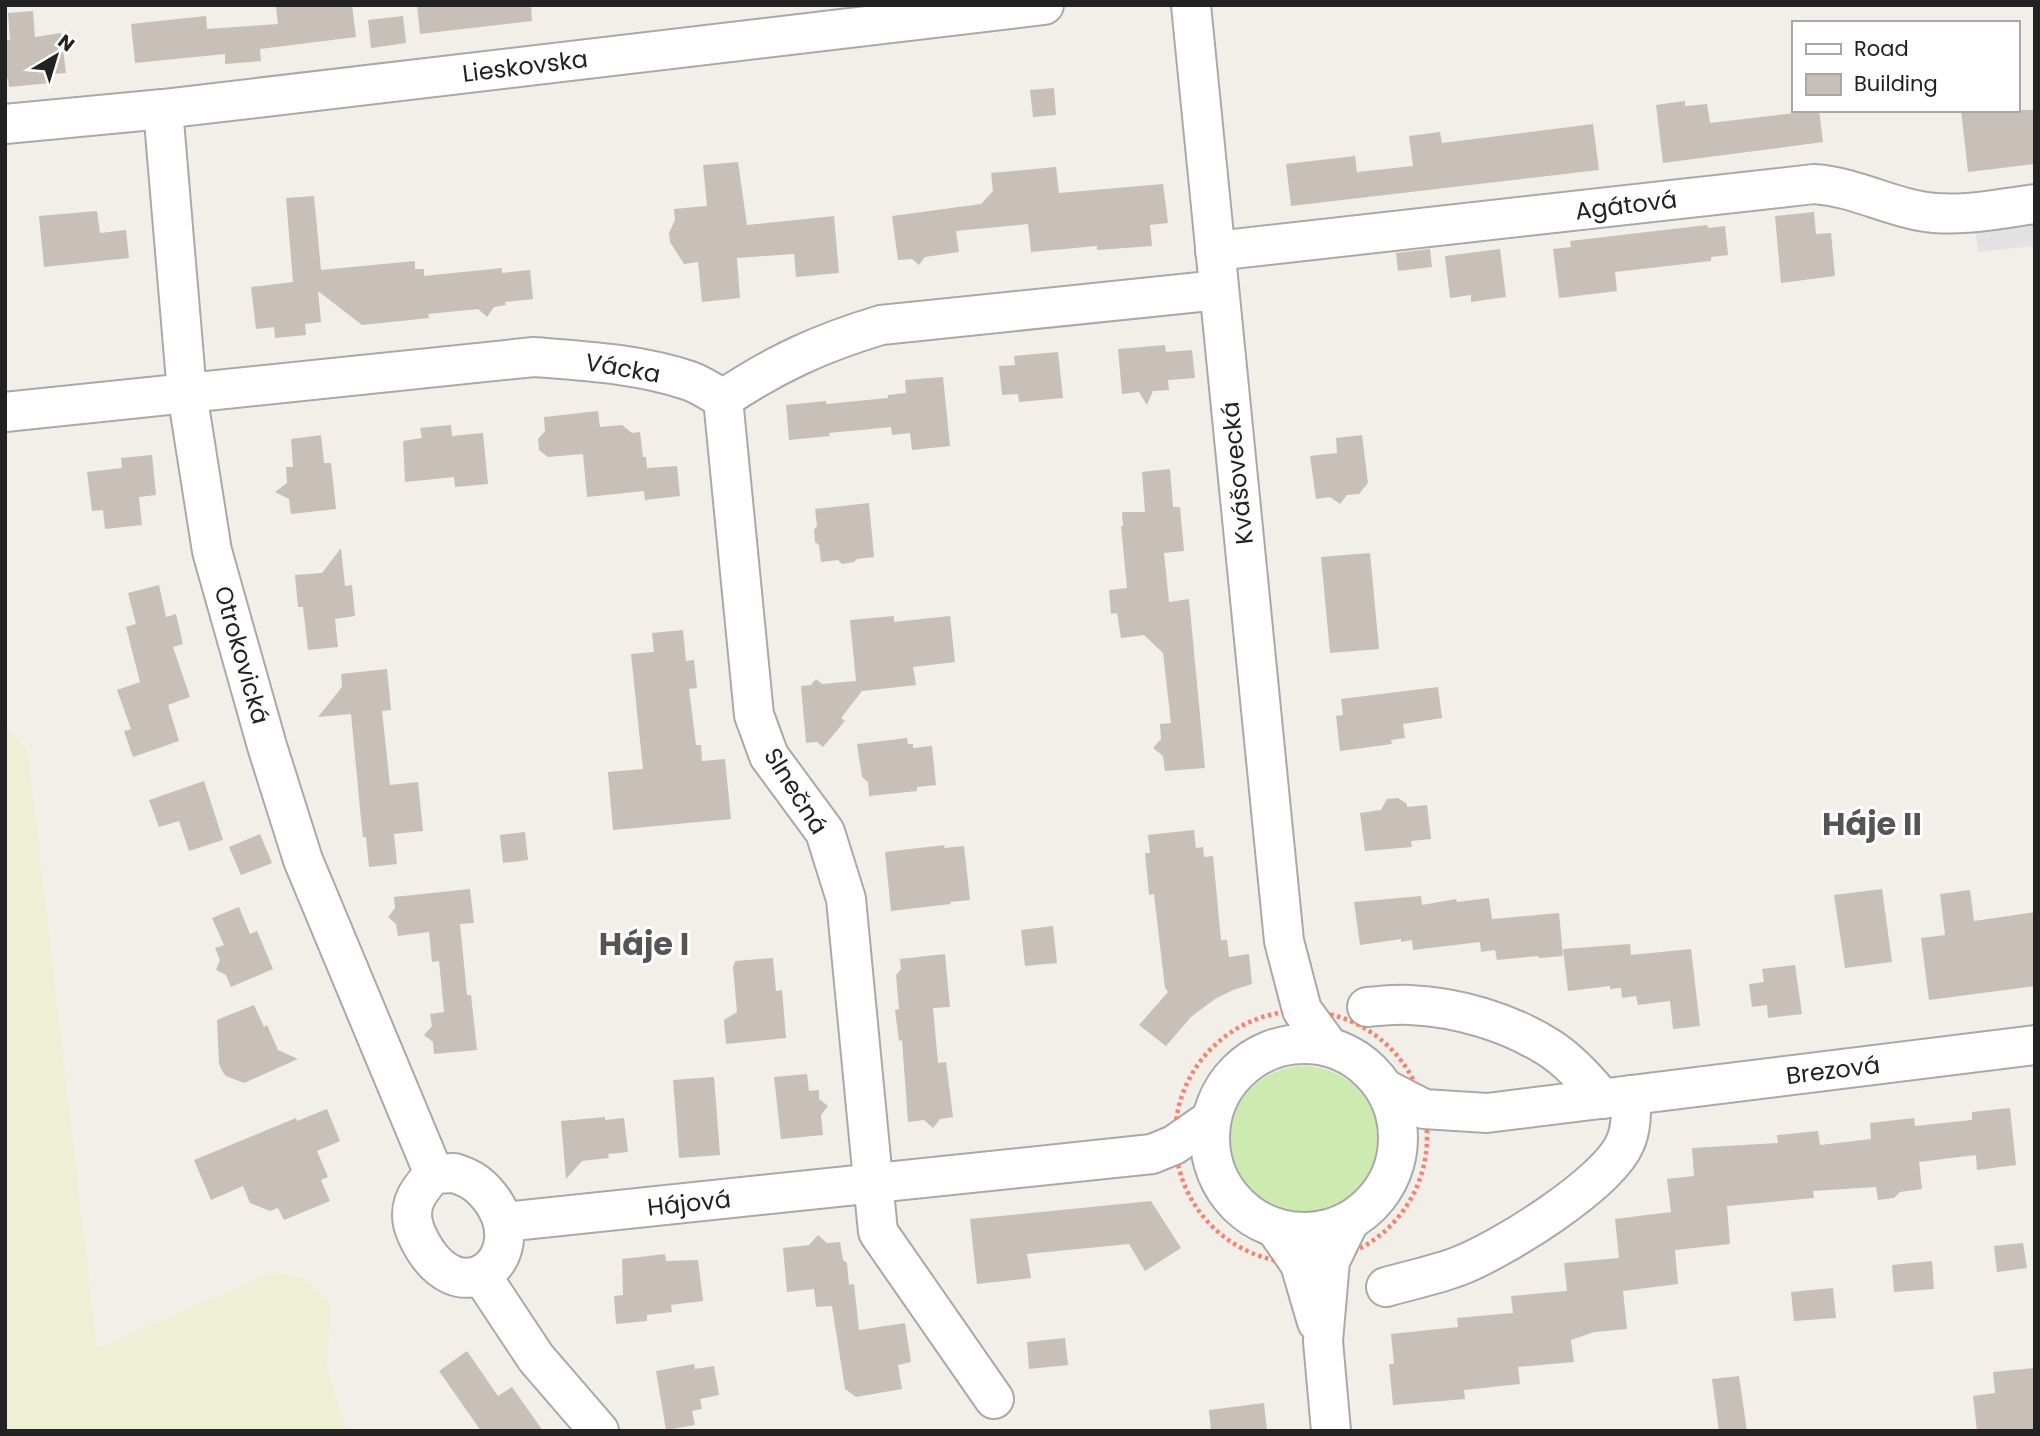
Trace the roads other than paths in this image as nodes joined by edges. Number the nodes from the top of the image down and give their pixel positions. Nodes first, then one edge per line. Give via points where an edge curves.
1 (1044, 5) edge
2 (1191, 5) edge
3 (163, 109) junction
4 (5, 124) edge
5 (2035, 204) edge
6 (1215, 251) junction
7 (1219, 290) junction
8 (187, 393) junction
9 (723, 399) junction
10 (5, 412) edge
11 (1367, 1007) dead end
12 (1290, 1011) junction
13 (2035, 1045) edge
14 (1329, 1047) junction
15 (1264, 1052) junction
16 (1385, 1089) junction
17 (1617, 1097) junction
18 (1210, 1120) junction
19 (1426, 1123) junction
20 (1168, 1154) junction
21 (1396, 1162) junction
22 (434, 1174) junction
23 (873, 1183) junction
24 (1220, 1184) junction
25 (504, 1222) junction
26 (1349, 1222) junction
27 (1276, 1229) junction
28 (1315, 1262) junction
29 (481, 1275) junction
30 (1386, 1287) dead end
31 (994, 1399) dead end
32 (599, 1431) edge
33 (1331, 1431) edge

1 - 3 street, Lieskovska
2 - 6 street, Kvášovecká
3 - 4 street, Lieskovska
3 - 8 street, Otrokovická
5 - 6 street, Agátová via 1924,212 1845,188 1806,184
6 - 7 street, Kvášovecká
7 - 9 street via 881,325 833,340 762,373
7 - 12 street, Kvášovecká
8 - 9 street, Vácka via 534,357 642,370 692,382
8 - 10 street, Vácka
8 - 22 street, Otrokovická via 212,551 299,848
9 - 23 street, Slnečná via 754,715 769,756 825,832 846,899
11 - 17 street via 1454,1010 1507,1026 1549,1048
12 - 14 street
12 - 15 street, Kvášovecká
13 - 17 street, Brezová
14 - 15 street via 1296,1044
14 - 16 street via 1351,1056
15 - 18 street via 1240,1068 1221,1091
16 - 19 street, Brezová
16 - 21 street via 1399,1137
17 - 19 street, Brezová
17 - 30 street via 1630,1125 1625,1144 1592,1182 1491,1252
18 - 20 street, Hájová
18 - 24 street via 1212,1164
19 - 21 street
20 - 23 street, Hájová
20 - 24 street
21 - 26 street via 1386,1186
22 - 25 street via 471,1178
22 - 29 street via 413,1202 410,1220 417,1236 429,1258 453,1277
23 - 25 street, Hájová
23 - 31 street via 878,1232
24 - 27 street via 1235,1204
25 - 29 street via 501,1253
26 - 27 street via 1326,1231
26 - 28 street
27 - 28 street
28 - 33 street
29 - 32 street via 536,1357

